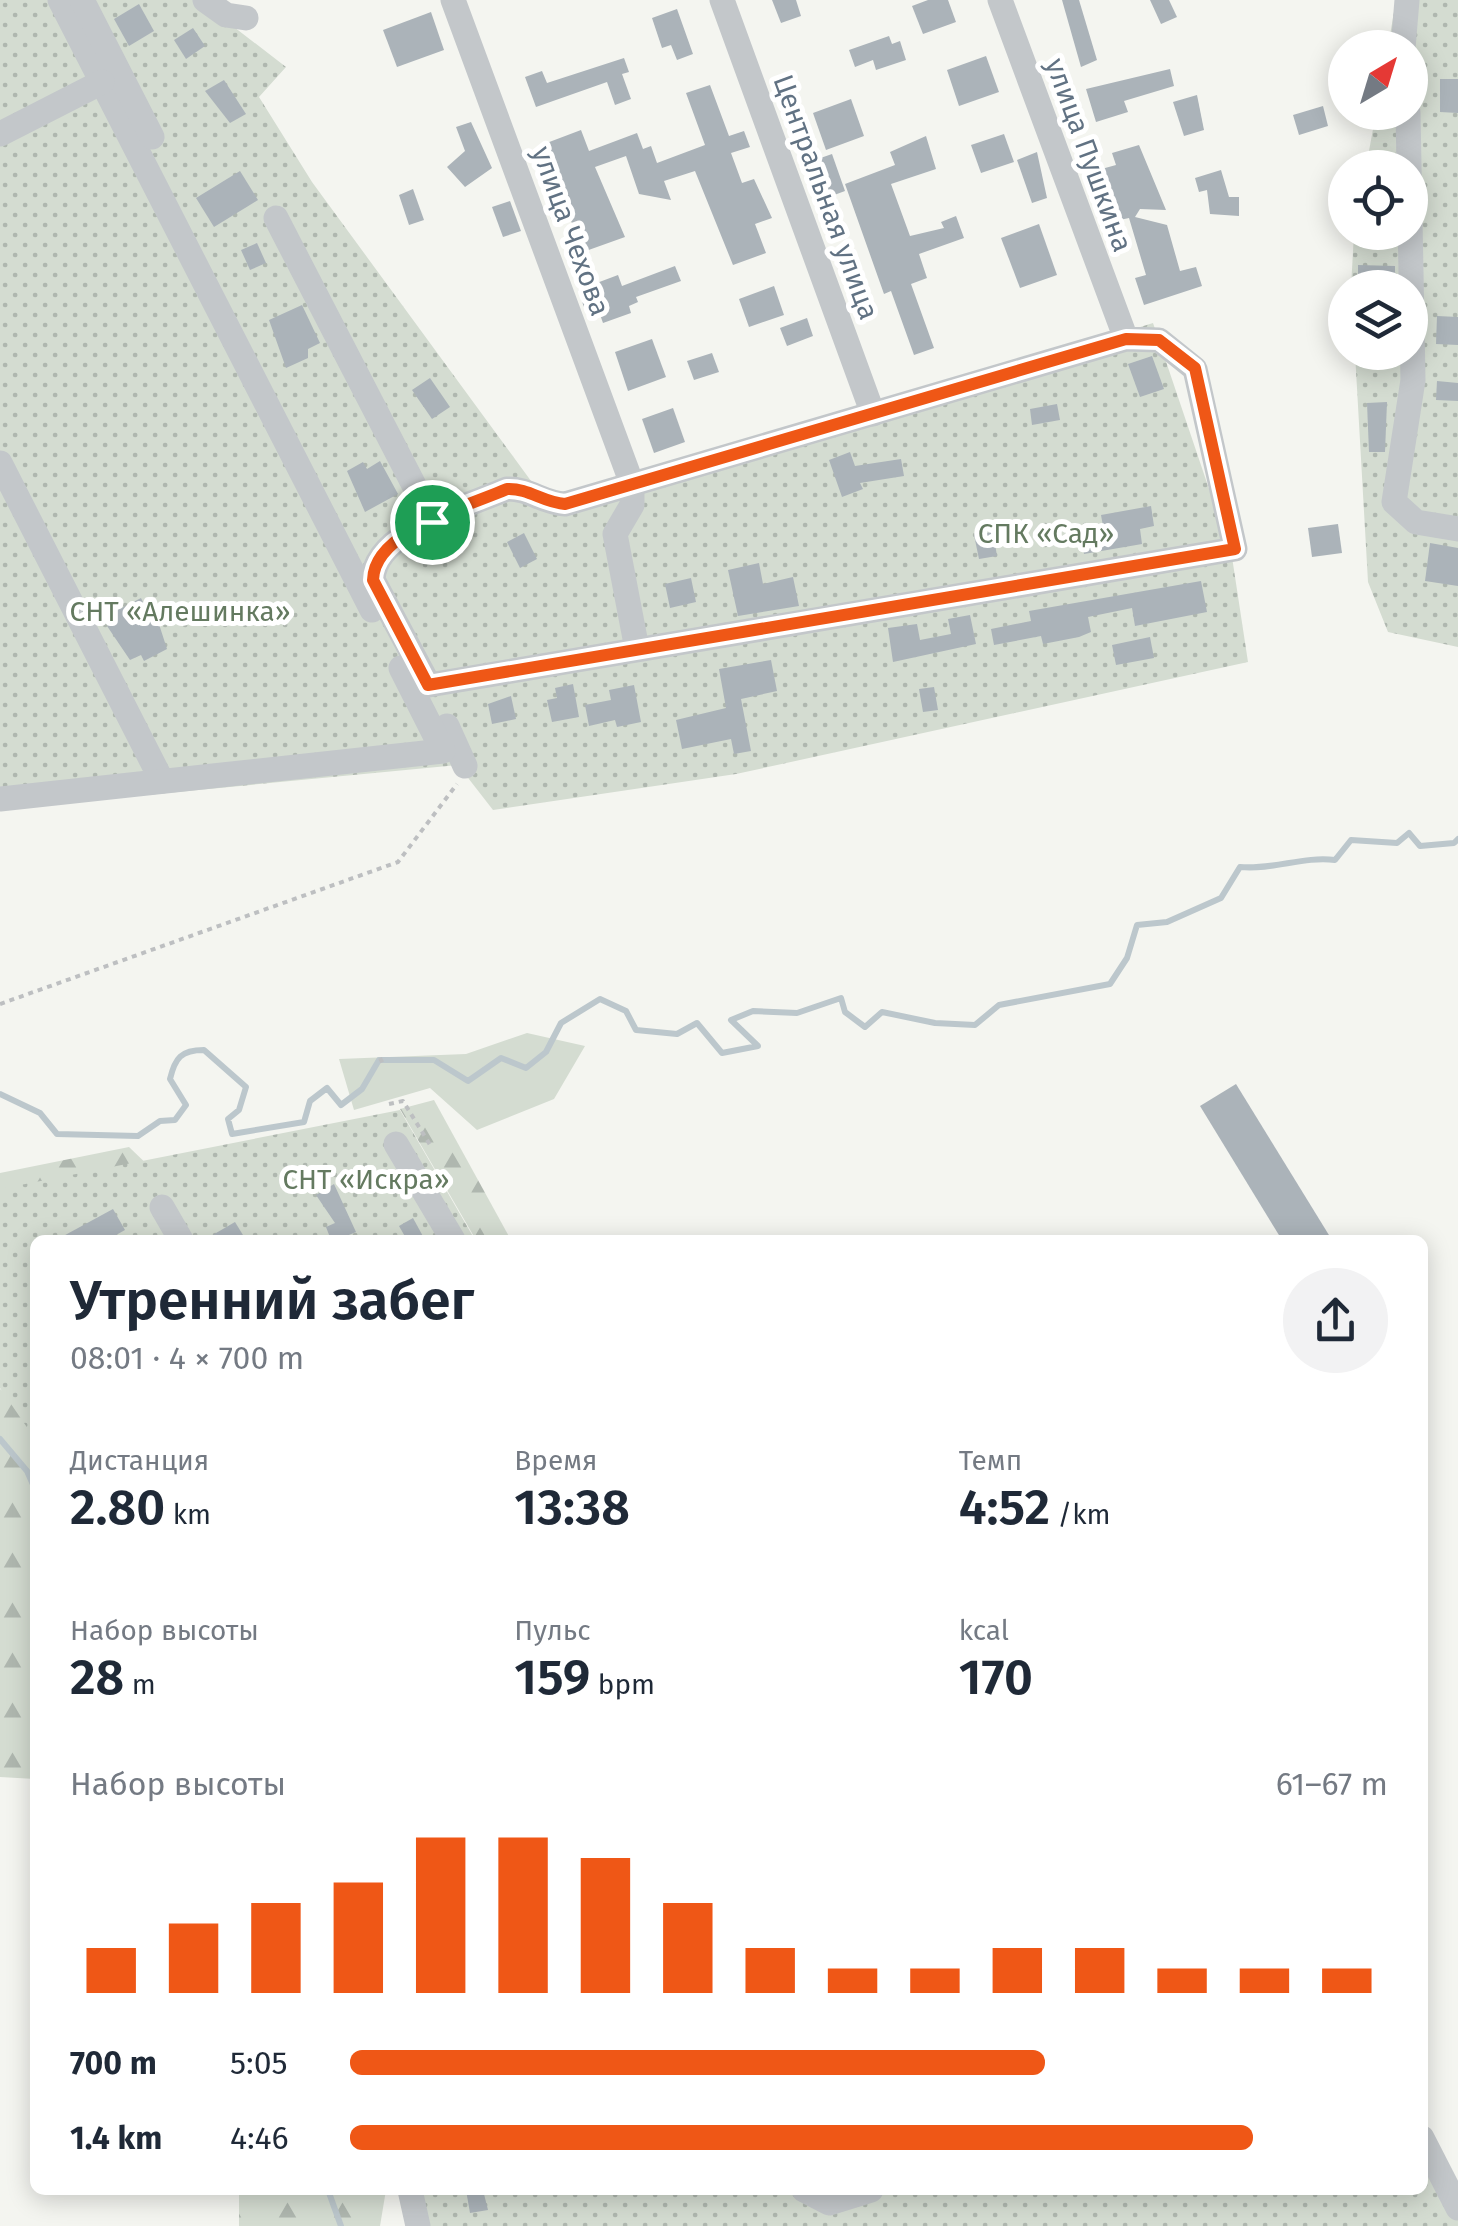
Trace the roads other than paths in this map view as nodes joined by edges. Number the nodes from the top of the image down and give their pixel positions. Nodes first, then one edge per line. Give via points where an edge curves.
1 (60, 0) edge
2 (82, 0) edge
3 (205, 0) edge
4 (453, 0) edge
5 (722, 0) edge
6 (1000, 0) edge
7 (1407, 0) edge
8 (246, 18) dead end
9 (1405, 30) edge
10 (102, 82) junction
11 (1408, 130) edge
12 (0, 134) edge
13 (152, 137) dead end
14 (276, 218) dead end
15 (1123, 334) junction
16 (873, 414) junction
17 (0, 463) edge
18 (632, 484) junction
19 (432, 522) junction
20 (1458, 529) edge
21 (637, 649) junction
22 (428, 685) junction
23 (466, 766) road end
24 (162, 781) junction
25 (0, 799) edge
26 (396, 1144) dead end
27 (162, 1207) dead end
28 (179, 1235) edge
29 (450, 1235) edge
30 (1428, 2150) edge
31 (411, 2195) edge
32 (814, 2195) edge
33 (854, 2195) edge
34 (1458, 2208) edge
35 (418, 2226) edge

1 - 10 street
2 - 13 street
3 - 8 street via 226,15
4 - 18 street, улица Чехова
5 - 16 street, Центральная улица
6 - 15 street, улица Пушкина
7 - 9 street
10 - 12 street
10 - 24 street via 443,751
11 - 20 street via 1413,380 1394,502 1416,522
14 - 19 street
15 - 16 street
15 - 21 street via 1159,340 1195,368 1235,549
16 - 18 street
17 - 24 street
18 - 19 street via 565,504 507,489
18 - 21 street via 632,505 614,534
19 - 22 street via 390,542 374,562 373,580
21 - 22 street
22 - 23 street
24 - 25 street
26 - 29 street
27 - 28 street
30 - 34 street
31 - 35 street
32 - 33 street via 829,2202

